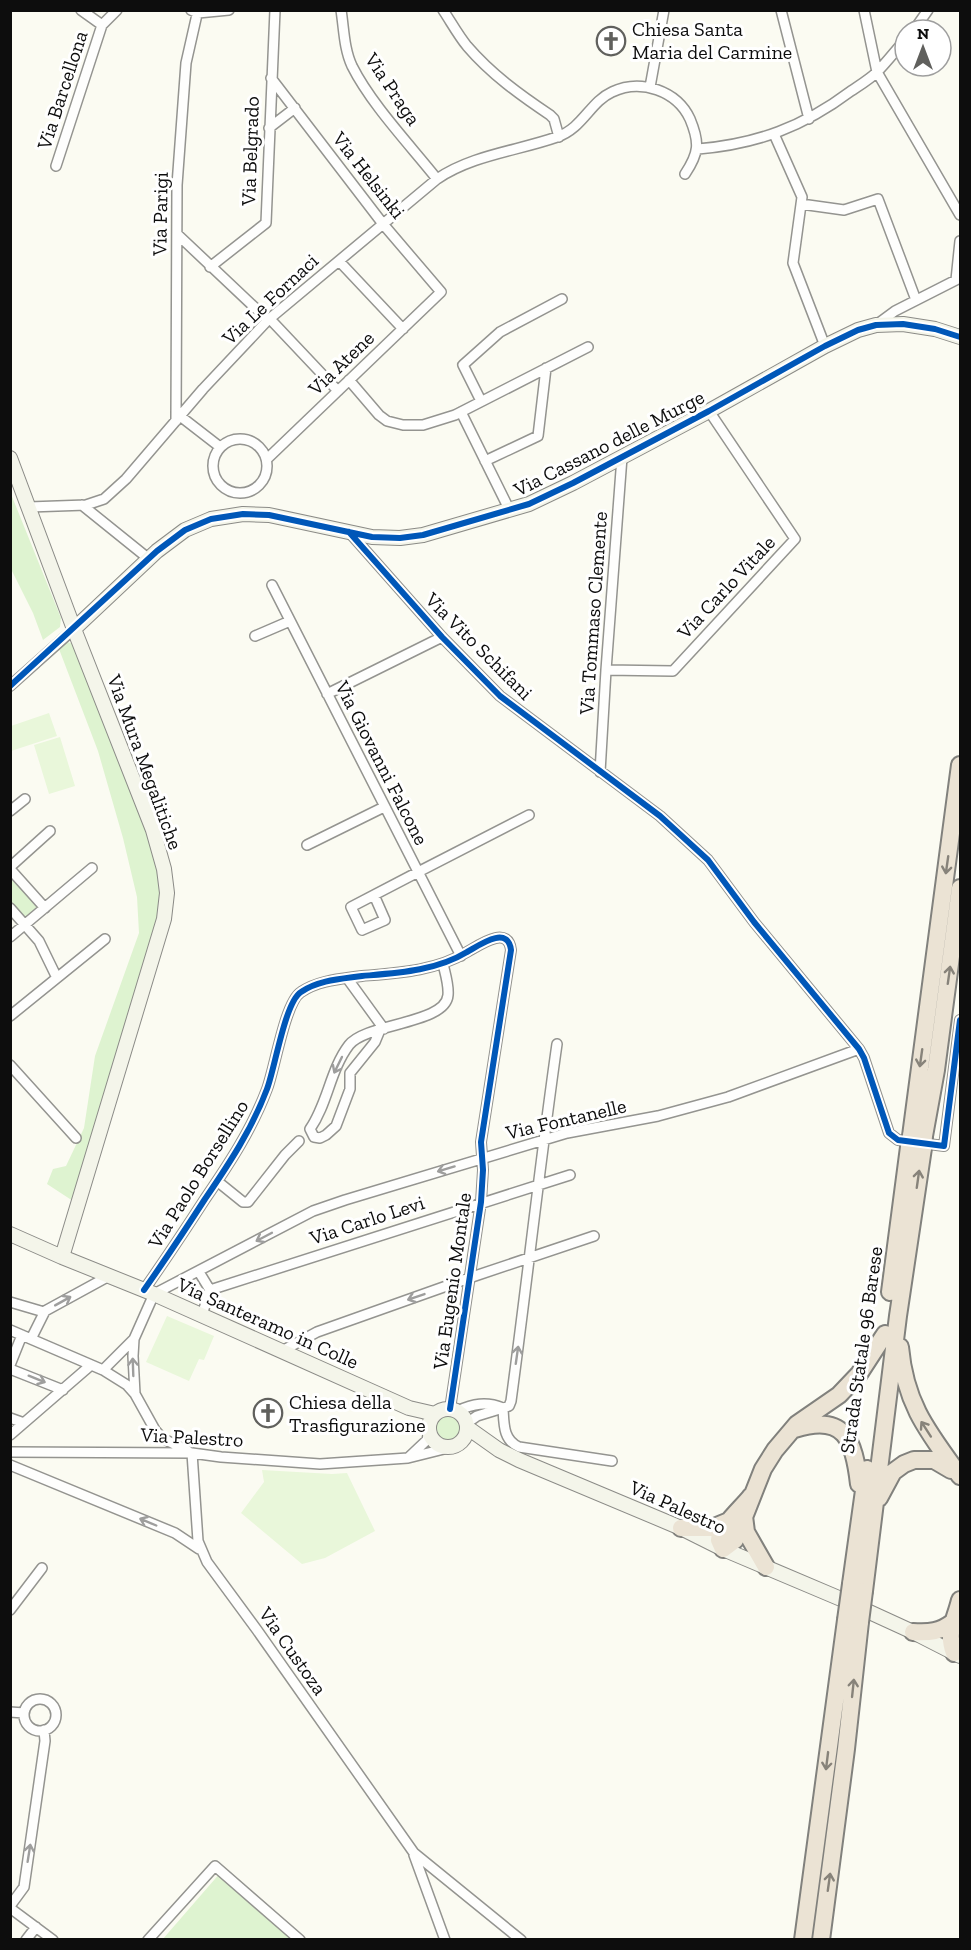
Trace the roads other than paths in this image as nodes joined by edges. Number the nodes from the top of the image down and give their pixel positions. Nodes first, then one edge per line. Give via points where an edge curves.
1 (81, 10) edge
2 (117, 10) edge
3 (229, 10) edge
4 (275, 10) edge
5 (341, 10) edge
6 (443, 10) edge
7 (664, 10) edge
8 (781, 10) edge
9 (864, 10) edge
10 (196, 11) edge
11 (102, 25) junction
12 (893, 54) edge
13 (877, 72) junction
14 (271, 78) junction
15 (650, 87) junction
16 (295, 108) junction
17 (809, 118) junction
18 (269, 128) junction
19 (774, 134) junction
20 (559, 137) junction
21 (698, 149) junction
22 (56, 166) dead end
23 (684, 174) dead end
24 (436, 178) junction
25 (801, 204) junction
26 (960, 215) edge
27 (382, 224) junction
28 (177, 234) junction
29 (960, 241) edge
30 (339, 261) junction
31 (210, 267) junction
32 (441, 292) joint
33 (562, 300) dead end
34 (916, 300) junction
35 (269, 320) junction
36 (876, 325) junction
37 (403, 329) junction
38 (960, 337) edge
39 (825, 346) junction
40 (588, 347) dead end
41 (546, 368) junction
42 (350, 380) junction
43 (338, 391) junction
44 (482, 401) junction
45 (710, 411) junction
46 (461, 412) junction
47 (178, 418) junction
48 (220, 447) junction
49 (622, 457) junction
50 (10, 459) edge
51 (267, 459) junction
52 (485, 461) junction
53 (248, 493) junction
54 (82, 505) junction
55 (29, 507) junction
56 (510, 511) junction
57 (251, 514) junction
58 (349, 532) junction
59 (149, 559) junction
60 (272, 585) dead end
61 (290, 621) junction
62 (74, 629) junction
63 (255, 636) dead end
64 (442, 637) junction
65 (606, 670) junction
66 (10, 686) edge
67 (327, 694) junction
68 (960, 765) edge
69 (600, 772) junction
70 (25, 799) dead end
71 (384, 807) junction
72 (10, 811) edge
73 (530, 814) dead end
74 (50, 831) dead end
75 (307, 845) dead end
76 (10, 868) edge
77 (92, 868) dead end
78 (417, 873) junction
79 (960, 888) edge
80 (374, 895) dead end
81 (10, 908) edge
82 (45, 908) junction
83 (25, 925) junction
84 (10, 938) edge
85 (105, 939) dead end
86 (461, 956) junction
87 (443, 963) junction
88 (57, 978) junction
89 (347, 978) junction
90 (10, 1016) edge
91 (960, 1020) edge
92 (382, 1029) junction
93 (557, 1044) dead end
94 (859, 1049) junction
95 (10, 1065) edge
96 (312, 1133) junction
97 (76, 1138) dead end
98 (543, 1141) junction
99 (917, 1142) junction
100 (483, 1157) junction
101 (570, 1175) dead end
102 (217, 1181) junction
103 (538, 1185) junction
104 (480, 1202) junction
105 (10, 1234) edge
106 (594, 1236) dead end
107 (62, 1257) junction
108 (531, 1257) junction
109 (199, 1272) junction
110 (109, 1275) junction
111 (469, 1278) junction
112 (210, 1290) junction
113 (149, 1292) junction
114 (10, 1302) edge
115 (44, 1312) junction
116 (202, 1315) junction
117 (898, 1316) junction
118 (10, 1330) edge
119 (885, 1334) junction
120 (26, 1337) junction
121 (134, 1339) junction
122 (282, 1351) junction
123 (92, 1365) junction
124 (10, 1367) edge
125 (103, 1370) junction
126 (63, 1390) junction
127 (135, 1394) junction
128 (409, 1408) junction
129 (503, 1408) junction
130 (453, 1410) junction
131 (435, 1414) junction
132 (10, 1418) edge
133 (24, 1423) junction
134 (468, 1426) junction
135 (429, 1430) junction
136 (789, 1431) junction
137 (10, 1435) edge
138 (454, 1446) junction
139 (499, 1450) junction
140 (10, 1452) edge
141 (192, 1453) junction
142 (408, 1458) junction
143 (612, 1461) dead end
144 (10, 1465) edge
145 (960, 1477) edge
146 (867, 1510) junction
147 (737, 1518) junction
148 (681, 1528) junction
149 (199, 1549) junction
150 (723, 1549) junction
151 (766, 1567) junction
152 (42, 1568) dead end
153 (960, 1600) edge
154 (10, 1610) edge
155 (853, 1621) junction
156 (953, 1622) junction
157 (914, 1632) junction
158 (958, 1653) edge
159 (10, 1712) edge
160 (24, 1713) junction
161 (44, 1730) junction
162 (414, 1853) junction
163 (10, 1907) edge
164 (36, 1927) junction
165 (26, 1940) edge
166 (53, 1940) edge
167 (148, 1940) edge
168 (300, 1940) edge
169 (445, 1940) edge
170 (521, 1940) edge
171 (803, 1940) edge
172 (821, 1940) edge

1 - 11 street
2 - 11 street
3 - 10 street
4 - 14 street, Via Belgrado
5 - 24 street, Via Praga via 352,65 371,96
6 - 20 street via 486,67 554,119
7 - 15 street
8 - 17 street
9 - 13 street
10 - 28 street, Via Parigi via 186,63
11 - 22 street, Via Barcellona
12 - 13 street
13 - 17 street
13 - 26 street
14 - 16 street, Via Helsinki
14 - 18 street, Via Belgrado
15 - 20 street via 613,92 574,129
15 - 21 street via 669,96 686,111
16 - 18 street
16 - 27 street, Via Helsinki
17 - 19 street
18 - 31 street, Via Belgrado via 266,223
19 - 21 street via 741,144
19 - 25 street via 802,197
20 - 24 street, Via Le Fornaci via 470,162
21 - 23 street
24 - 27 street, Via Le Fornaci
25 - 34 street via 844,210 878,199
25 - 39 street via 793,263
27 - 30 street, Via Le Fornaci
27 - 32 street, Via Helsinki
28 - 31 street
28 - 47 street, Via Parigi
29 - 34 street via 956,280
30 - 35 street, Via Le Fornaci
30 - 37 street
31 - 35 street
32 - 37 street, Via Atene
33 - 44 street via 500,332 463,365
34 - 36 street
35 - 43 street
35 - 47 street, Via Le Fornaci
36 - 38 street via 919,326
36 - 39 street, Via Cassano delle Murge
37 - 42 street, Via Atene
39 - 45 street, Via Cassano delle Murge
40 - 41 street
41 - 44 street
41 - 52 street via 538,436
42 - 43 street, Via Atene
42 - 46 street via 379,415 394,424 423,425
43 - 51 street, Via Atene
44 - 46 street
45 - 49 street, Via Cassano delle Murge
45 - 65 street, Via Carlo Vitale via 795,539 673,670
46 - 52 street
47 - 48 street
47 - 54 street, Via Le Fornaci via 126,479 100,501
48 - 51 street via 244,439 261,447
48 - 53 street via 213,463 216,480 230,492
49 - 56 street, Via Cassano delle Murge
49 - 65 street, Via Tommaso Clemente
50 - 55 street, Via Mura Megalitiche
51 - 53 street via 263,482
52 - 56 street
53 - 57 street
54 - 55 street, Via Le Fornaci
54 - 59 street
55 - 62 street, Via Mura Megalitiche
56 - 58 street, Via Cassano delle Murge via 412,537 379,538
57 - 58 street, Via Cassano delle Murge
57 - 59 street, Via Cassano delle Murge via 211,519 185,530
58 - 64 street, Via Vito Schifani
59 - 62 street, Via Cassano delle Murge
60 - 61 street, Via Giovanni Falcone
61 - 63 street
61 - 67 street, Via Giovanni Falcone
62 - 66 street, Via Cassano delle Murge
62 - 107 street, Via Mura Megalitiche via 153,830 167,893 164,919
64 - 67 street
64 - 69 street, Via Vito Schifani via 500,696
65 - 69 street, Via Tommaso Clemente
67 - 71 street, Via Giovanni Falcone
68 -> 99 highway, Strada Statale 96 Barese
69 - 94 street, Via Vito Schifani via 660,816 708,860
70 - 72 street
71 - 75 street
71 - 78 street, Via Giovanni Falcone
73 - 78 street
74 - 76 street
76 - 82 street
77 - 82 street
78 - 80 street
78 - 86 street, Via Giovanni Falcone
99 -> 79 highway, Strada Statale 96 Barese via 936,1070
81 - 83 street
82 - 83 street
83 - 84 street
83 - 88 street via 39,941
85 - 88 street
86 - 87 street, Via Paolo Borsellino
86 - 100 street, Via Eugenio Montale via 492,938 502,939 510,946 481,1142
87 - 89 street, Via Paolo Borsellino via 412,971
87 - 92 street via 448,997 444,1005 422,1017
88 - 90 street
89 - 92 street
89 - 102 street, Via Paolo Borsellino via 317,984 295,997 258,1113
91 - 94 street, Via Vito Schifani via 944,1146 892,1136
92 -> 96 street via 349,1045 339,1060
92 - 96 street via 350,1073 350,1089 336,1126 320,1138
93 - 98 street
94 - 98 street, Via Fontanelle via 728,1097
95 - 97 street
96 - 102 street via 285,1155 248,1202
98 - 100 street, Via Fontanelle
98 - 103 street
117 -> 99 highway, Strada Statale 96 Barese
99 - 119 highway, Strada Statale 96 Barese
100 - 104 street, Via Eugenio Montale
100 -> 109 street, Via Fontanelle via 329,1204
101 - 103 street, Via Carlo Levi
102 - 113 street, Via Paolo Borsellino
103 - 104 street, Via Carlo Levi
103 - 108 street
104 - 111 street, Via Eugenio Montale
104 - 112 street, Via Carlo Levi
105 - 107 street, Via Santeramo in Colle
106 - 108 street
107 - 110 street, Via Santeramo in Colle
108 - 111 street
129 -> 108 street via 511,1401
109 - 112 street
109 - 113 street, Via Fontanelle
110 - 113 street, Via Santeramo in Colle
115 -> 110 street
111 -> 122 street via 317,1332
111 - 130 street, Via Eugenio Montale
112 - 116 street
113 - 116 street, Via Santeramo in Colle
113 - 121 street, Via Paolo Borsellino
114 - 115 street
115 - 120 street
116 - 122 street, Via Santeramo in Colle
145 -> 117 highway via 922,1425 906,1385
117 - 146 highway, Strada Statale 96 Barese
118 - 120 street
119 - 136 highway via 859,1374 838,1395
119 - 146 highway, Strada Statale 96 Barese
120 - 123 street
120 - 124 street
121 - 125 street
127 -> 121 street
122 - 128 street, Via Santeramo in Colle
123 - 125 street
123 - 126 street
124 -> 126 street
125 - 127 street
126 - 133 street
127 - 141 street via 154,1430
128 - 131 street
128 - 135 street
129 - 130 street via 477,1404
129 - 134 street via 477,1416
129 - 143 street via 508,1440 519,1447
130 - 131 street
130 - 134 street via 461,1414
131 - 135 street
132 - 133 street
133 - 137 street
134 - 138 street via 467,1434
134 - 139 street, Via Palestro
135 - 138 street via 434,1441 443,1447
135 - 142 street via 427,1440
136 - 146 highway via 830,1425 848,1437
136 - 147 highway
138 - 139 street, Via Palestro
138 - 142 street, Via Palestro
139 - 148 street, Via Palestro
140 - 141 street, Via Palestro
141 - 142 street, Via Palestro via 320,1464
141 - 149 street, Via Custoza
149 -> 144 street via 175,1533
145 - 146 highway via 934,1460 904,1464 893,1472
146 - 155 highway, Strada Statale 96 Barese, bridge
147 - 148 highway via 712,1528
147 - 150 highway via 735,1540
147 - 151 highway
148 - 150 street, Via Palestro
149 - 162 street, Via Custoza
150 - 151 street, Via Palestro
151 - 157 street, Via Palestro
152 - 154 street
153 - 156 highway
155 -> 171 highway, Strada Statale 96 Barese
172 -> 155 highway, Strada Statale 96 Barese via 846,1749
156 - 157 highway via 943,1630
156 - 158 highway via 950,1641
157 - 158 street, Via Palestro
159 - 160 street
160 - 161 street via 30,1727
160 - 161 street via 34,1701 49,1702 56,1716
163 -> 161 street via 24,1887
162 - 169 street
162 - 170 street
163 - 164 street
164 - 165 street
164 - 166 street
167 - 168 street via 215,1866

